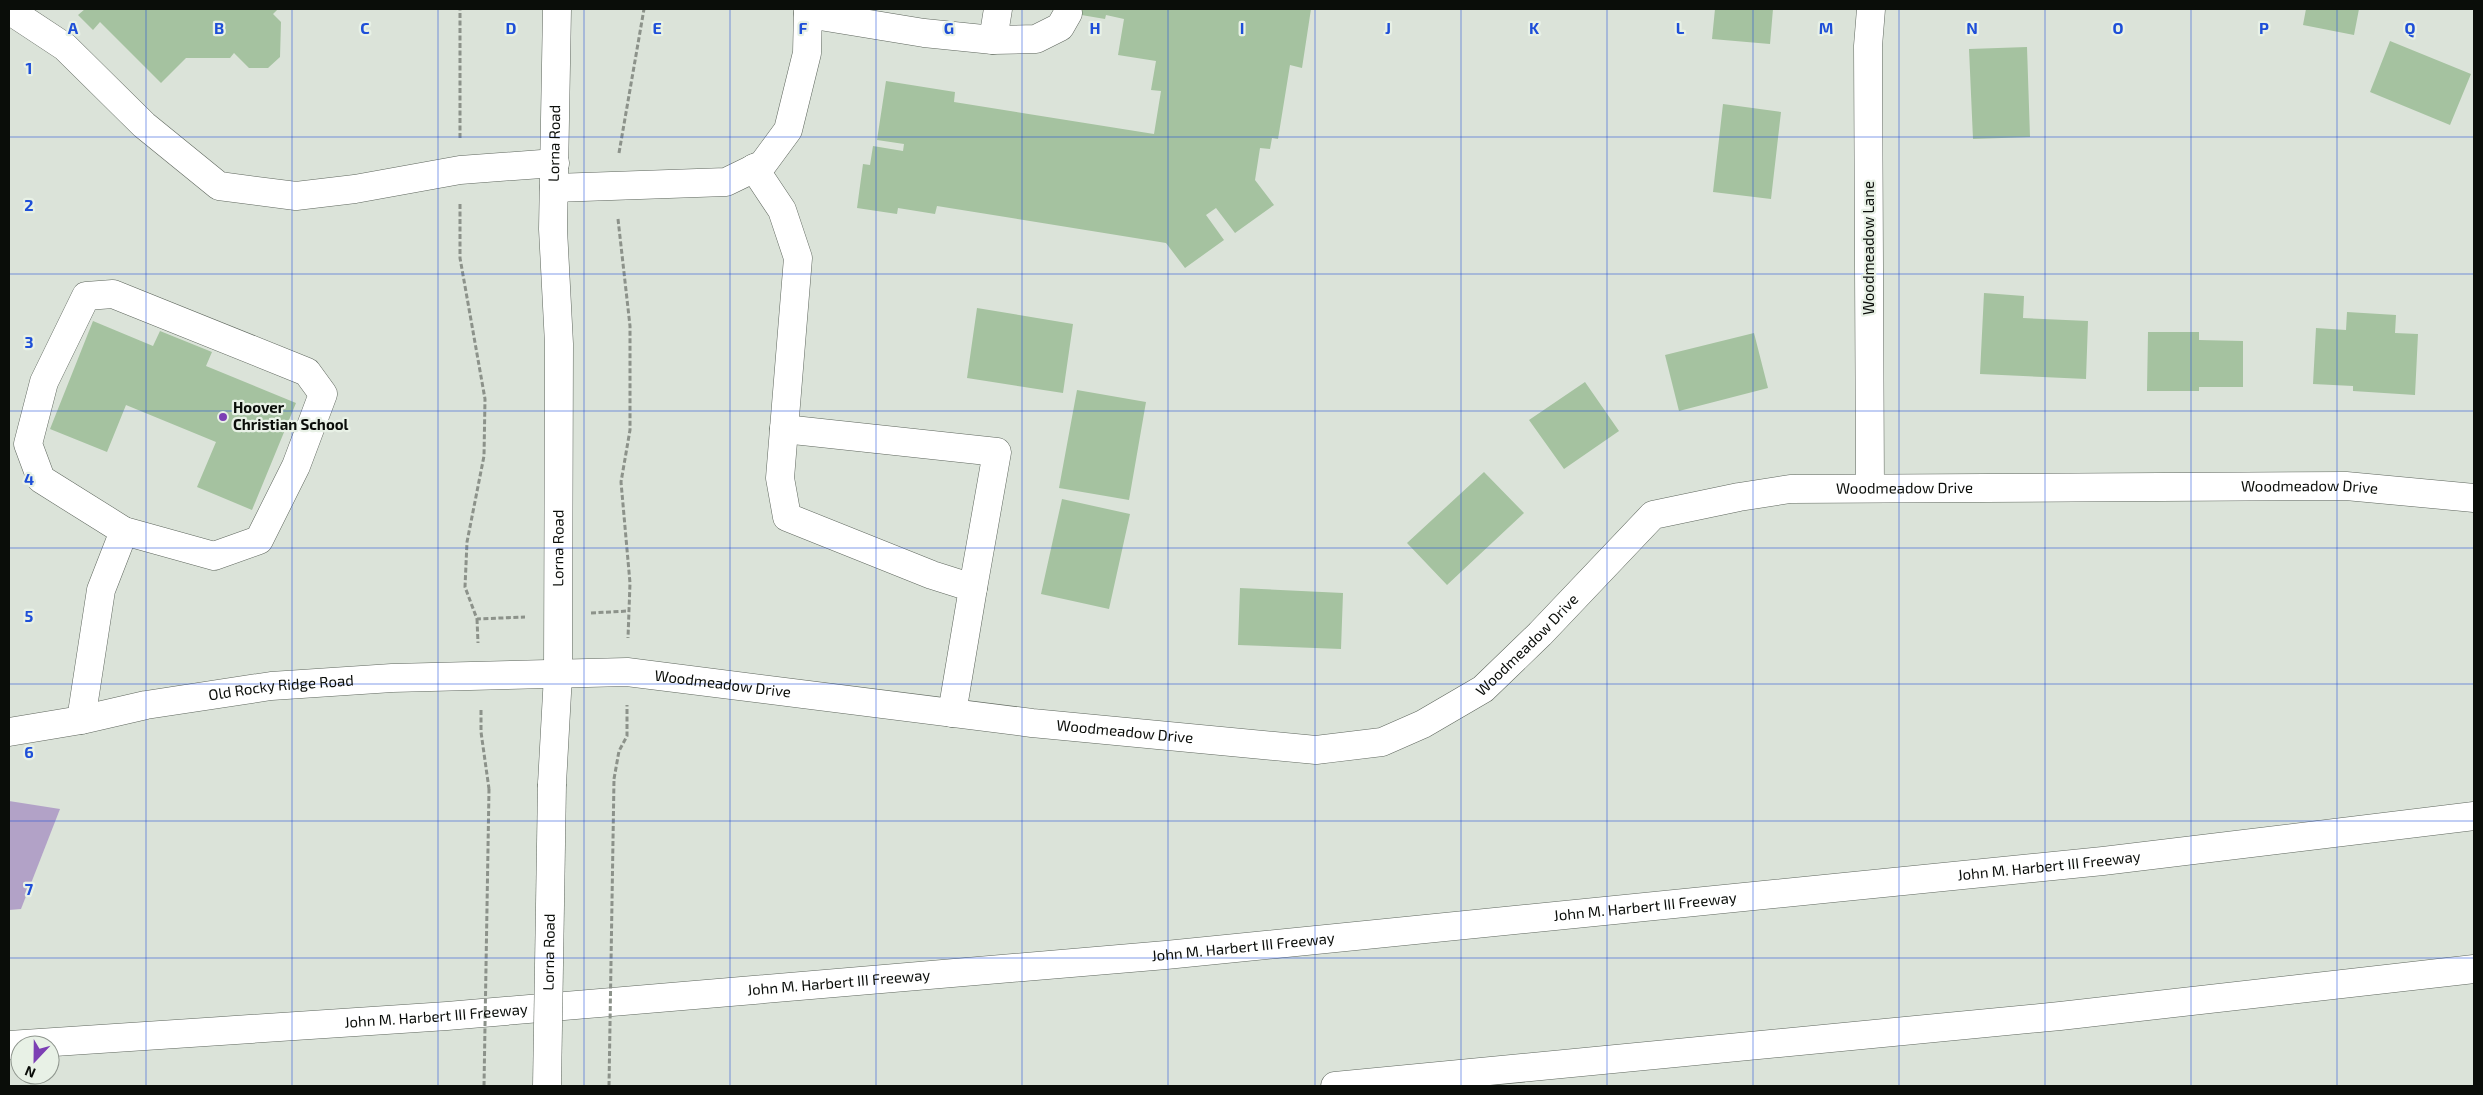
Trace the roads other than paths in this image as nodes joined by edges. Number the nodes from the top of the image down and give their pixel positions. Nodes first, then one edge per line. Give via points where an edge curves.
1 (558, 9) edge
2 (998, 9) edge
3 (1871, 9) edge
4 (9, 10) edge
5 (808, 11) edge
6 (1068, 13) dead end
7 (993, 40) junction
8 (754, 168) junction
9 (554, 175) junction
10 (784, 429) junction
11 (1870, 488) junction
12 (2474, 498) edge
13 (124, 531) junction
14 (973, 588) junction
15 (558, 675) junction
16 (952, 712) junction
17 (81, 720) junction
18 (9, 732) edge
19 (2474, 816) edge
20 (2474, 969) edge
21 (9, 1045) edge
22 (547, 1086) edge
23 (1335, 1086) edge

1 - 9 main road, Lorna Road
2 - 7 main road
3 - 11 main road, Woodmeadow Lane via 1868,46
4 - 9 main road via 65,47 144,125 219,186 296,196 460,170
5 - 7 main road via 924,33
5 - 8 main road via 807,53 788,130 763,164
6 - 7 main road via 1060,27 1036,39
8 - 9 main road via 726,182 614,186
8 - 10 main road via 782,210 798,258
9 - 15 main road, Lorna Road via 559,344
10 - 14 main road via 780,478 787,516 932,575
10 - 14 main road via 997,452
11 - 12 main road, Woodmeadow Drive via 2346,486
11 - 16 main road, Woodmeadow Drive via 1790,489 1739,496 1653,515 1483,689 1423,724 1382,742 1316,750 1032,723
13 - 13 main road via 214,556 259,540 296,466 323,394 307,372 113,294 86,296 44,382 28,444 41,479
13 - 17 main road via 101,590
14 - 16 main road
15 - 16 main road, Woodmeadow Drive via 627,672
15 - 17 main road, Old Rocky Ridge Road via 392,678 271,686 146,705
15 - 22 main road, Lorna Road, bridge via 552,784
17 - 18 main road, Old Rocky Ridge Road
19 - 21 main road, John M. Harbert III Freeway via 2103,861 1166,955 447,1016
20 - 23 main road via 2060,1016

